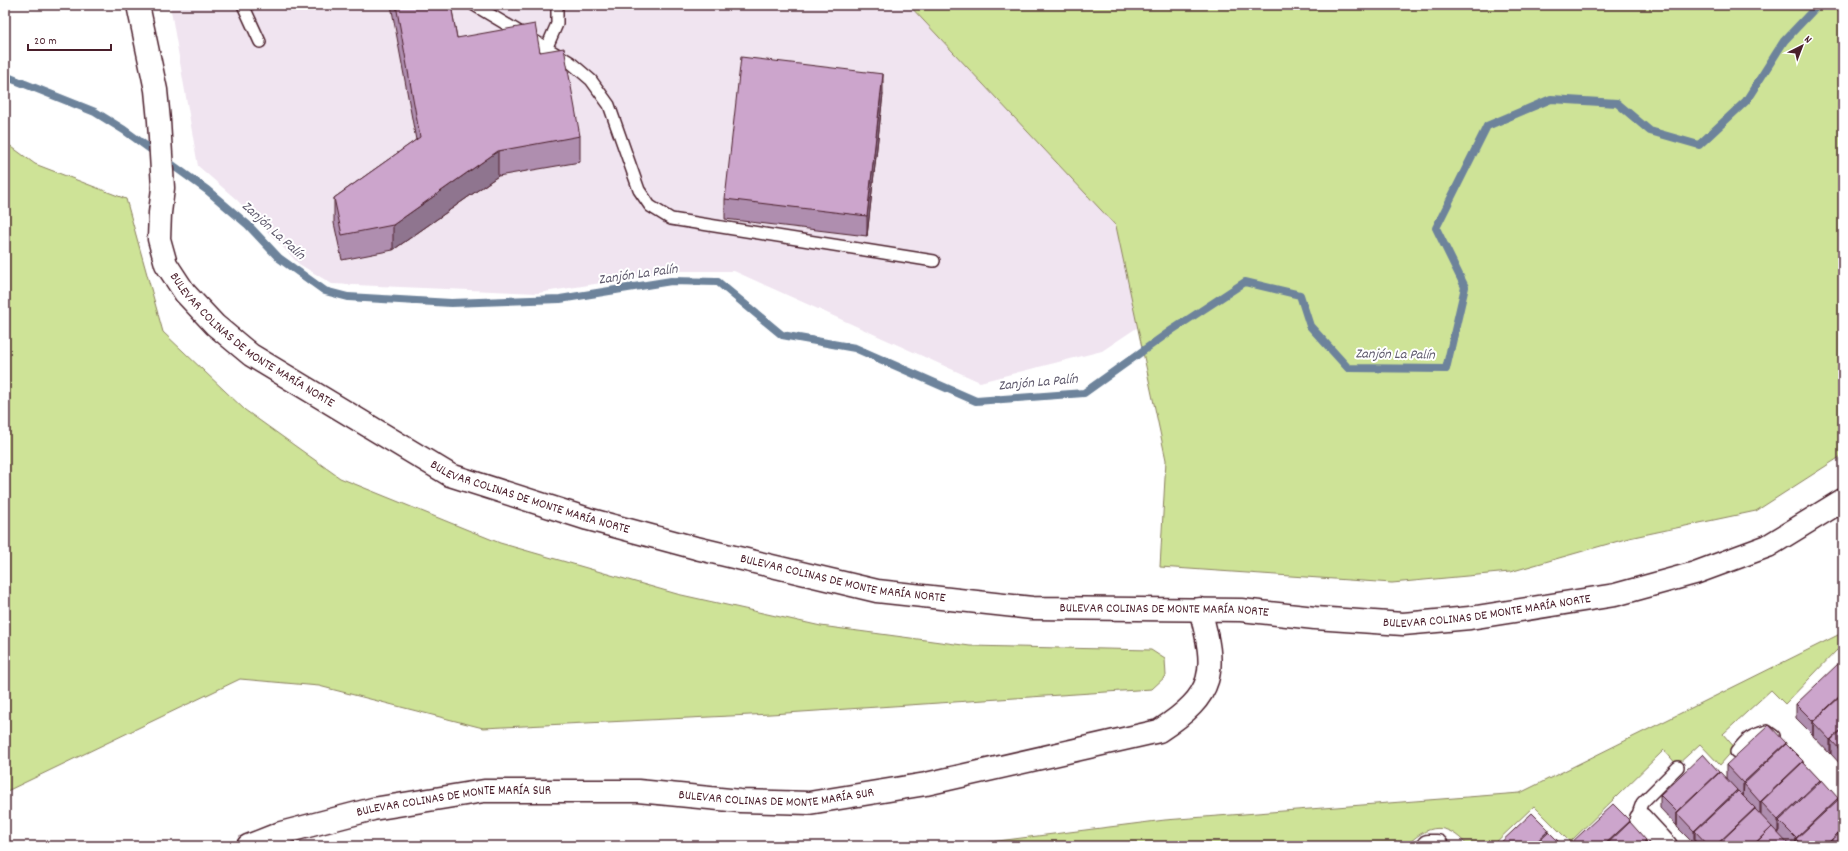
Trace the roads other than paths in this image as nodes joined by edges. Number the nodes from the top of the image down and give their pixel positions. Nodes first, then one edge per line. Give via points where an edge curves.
1 (138, 5) edge
2 (243, 5) edge
3 (474, 5) edge
4 (557, 5) edge
5 (260, 42) dead end
6 (546, 49) junction
7 (934, 261) dead end
8 (1843, 500) edge
9 (1200, 609) junction
10 (1775, 736) joint
11 (1736, 752) dead end
12 (1791, 752) edge
13 (1678, 767) dead end
14 (1641, 819) joint
15 (248, 846) edge
16 (1428, 846) edge
17 (1437, 846) edge
18 (1666, 846) edge

1 - 9 street, BULEVAR COLINAS DE MONTE MARÍA NORTE via 156,90 159,121 163,188 159,239 166,264 185,293 215,325 251,355 450,475 588,519 696,548 877,591 1032,608
2 - 5 lane
3 - 6 lane
4 - 6 lane via 557,24
6 - 7 lane via 570,62 592,80 608,105 639,190 650,206 671,219
8 - 9 street, BULEVAR COLINAS DE MONTE MARÍA NORTE via 1768,546 1695,573 1615,595 1470,618 1403,624 1241,610
9 - 15 street, BULEVAR COLINAS DE MONTE MARÍA SUR via 1209,650 1210,672 1207,684 1194,704 1160,731 926,784 809,803 740,801 638,791 484,791 373,809 281,833
10 - 11 lane via 1767,731 1753,734
10 - 12 street
13 - 14 lane via 1642,804 1639,811
14 - 18 street
16 - 17 street

